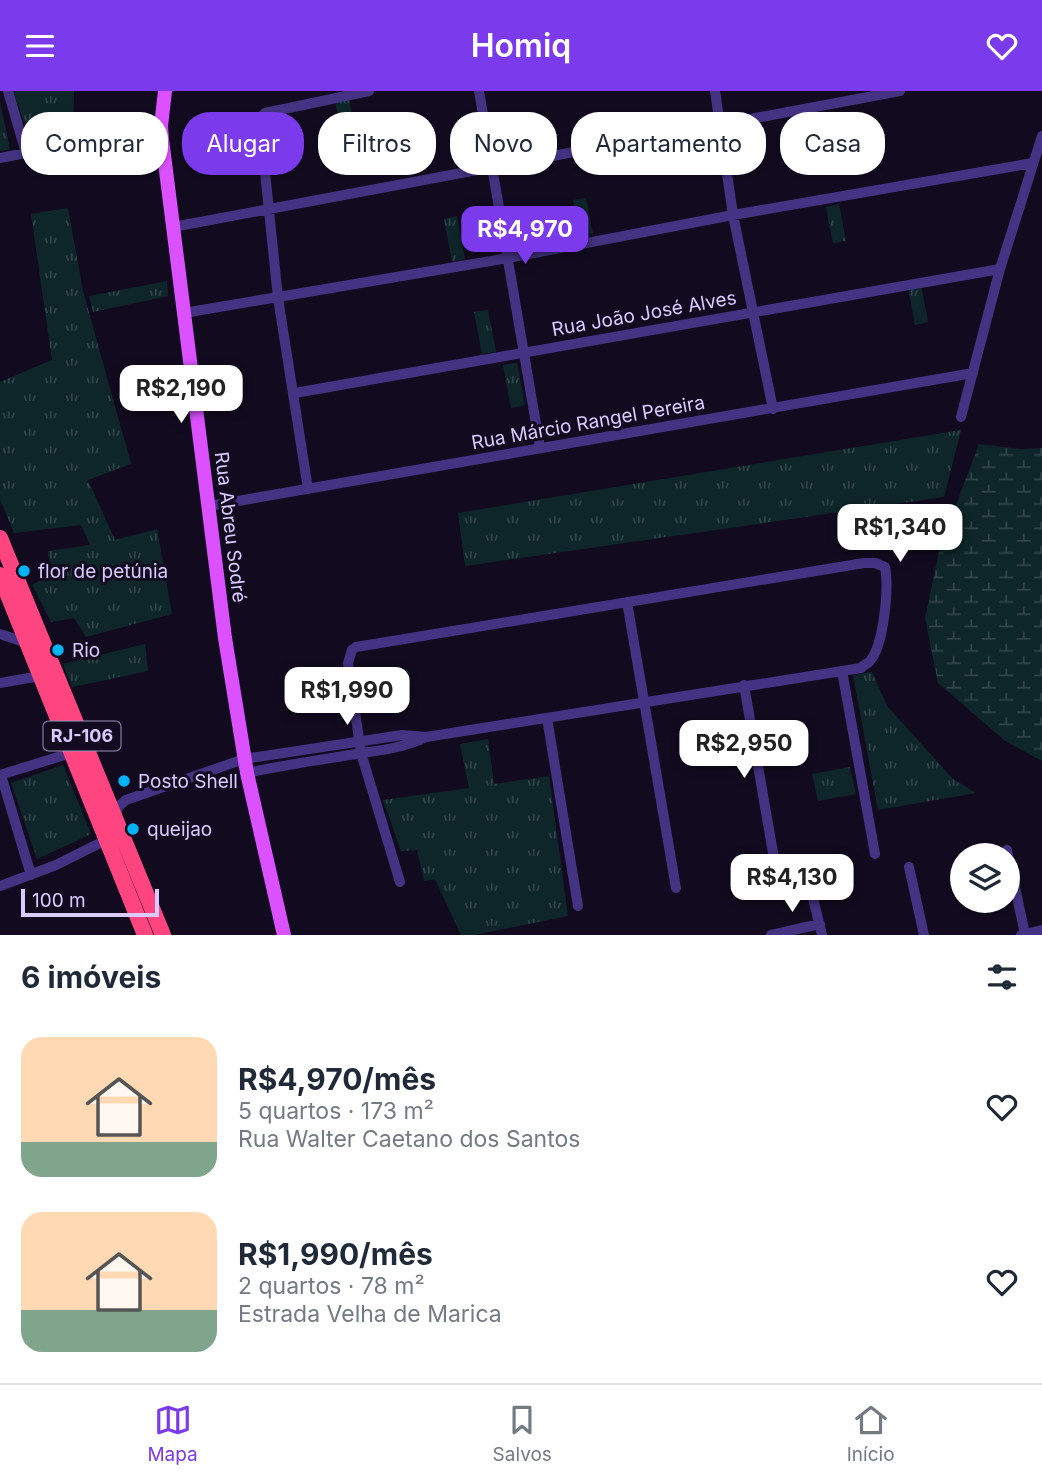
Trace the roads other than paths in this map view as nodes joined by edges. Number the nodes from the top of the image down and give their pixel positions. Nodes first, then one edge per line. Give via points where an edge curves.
1 (8, 91) edge
2 (165, 91) edge
3 (369, 91) edge
4 (479, 91) edge
5 (715, 91) edge
6 (900, 91) edge
7 (163, 112) edge
8 (482, 112) edge
9 (718, 112) edge
10 (766, 115) edge
11 (21, 136) edge
12 (1042, 136) edge
13 (21, 154) edge
14 (0, 158) edge
15 (1033, 163) junction
16 (167, 175) edge
17 (457, 175) edge
18 (492, 175) edge
19 (727, 175) edge
20 (268, 208) junction
21 (733, 215) junction
22 (173, 227) junction
23 (508, 258) junction
24 (1000, 269) junction
25 (278, 298) junction
26 (753, 312) junction
27 (184, 313) junction
28 (524, 352) junction
29 (973, 373) junction
30 (295, 393) junction
31 (773, 409) junction
32 (961, 417) dead end
33 (540, 447) junction
34 (308, 489) junction
35 (209, 506) junction
36 (0, 538) edge
37 (0, 575) edge
38 (627, 602) junction
39 (0, 634) edge
40 (27, 643) junction
41 (842, 671) junction
42 (40, 676) junction
43 (0, 683) edge
44 (744, 685) junction
45 (645, 701) junction
46 (547, 718) junction
47 (360, 747) junction
48 (71, 753) junction
49 (246, 766) junction
50 (1, 775) edge
51 (115, 816) junction
52 (106, 840) junction
53 (875, 854) dead end
54 (909, 867) dead end
55 (776, 870) dead end
56 (31, 875) junction
57 (400, 882) dead end
58 (810, 885) dead end
59 (0, 886) edge
60 (676, 888) dead end
61 (578, 906) dead end
62 (1018, 913) edge
63 (821, 930) edge
64 (1042, 930) edge
65 (1022, 934) edge
66 (145, 935) edge
67 (163, 935) edge
68 (284, 935) edge
69 (771, 935) edge
70 (924, 935) edge

1 - 11 street
2 - 7 main road, Rua Abreu Sodré
3 - 20 street via 261,117
4 - 8 street
5 - 9 street
6 - 10 street
12 - 15 street
13 - 14 street
15 - 21 street
15 - 24 street
16 - 22 main road, Rua Abreu Sodré
17 - 20 street
18 - 23 street
19 - 21 street
20 - 22 street
20 - 25 street
21 - 23 street
21 - 26 street
22 - 27 main road, Rua Abreu Sodré
23 - 25 street
23 - 28 street
24 - 26 street, Rua João José Alves
24 - 29 street
25 - 27 street
25 - 30 street
26 - 28 street, Rua João José Alves
26 - 31 street
27 - 35 main road, Rua Abreu Sodré
28 - 30 street, Rua João José Alves
28 - 33 street
29 - 31 street, Rua Márcio Rangel Pereira
29 - 32 street
30 - 34 street
31 - 33 street, Rua Márcio Rangel Pereira
33 - 34 street, Rua Márcio Rangel Pereira
34 - 35 street, Rua Márcio Rangel Pereira
35 - 49 main road, Rua Abreu Sodré
36 - 51 highway, RJ-106
37 - 40 highway, RJ-106
38 - 41 street via 875,563 885,567 887,577 881,634 870,662
38 - 45 street
38 - 47 street via 356,647 348,663
39 - 40 street
40 - 42 highway, RJ-106
41 - 44 street
41 - 53 street
42 - 43 street
42 - 48 highway, RJ-106
44 - 45 street
44 - 55 street
45 - 46 street
45 - 60 street
46 - 47 street via 426,737 402,746
46 - 61 street
47 - 49 street
47 - 49 street via 275,767
47 - 57 street
48 - 50 street
48 - 52 highway, RJ-106
49 - 51 street via 126,800
49 - 68 main road, Rua Abreu Sodré
50 - 56 street
51 - 67 highway, RJ-106
52 - 56 street
52 - 66 highway, RJ-106
54 - 70 street
56 - 59 street
58 - 63 street
62 - 65 street
63 - 69 street
64 - 65 street

